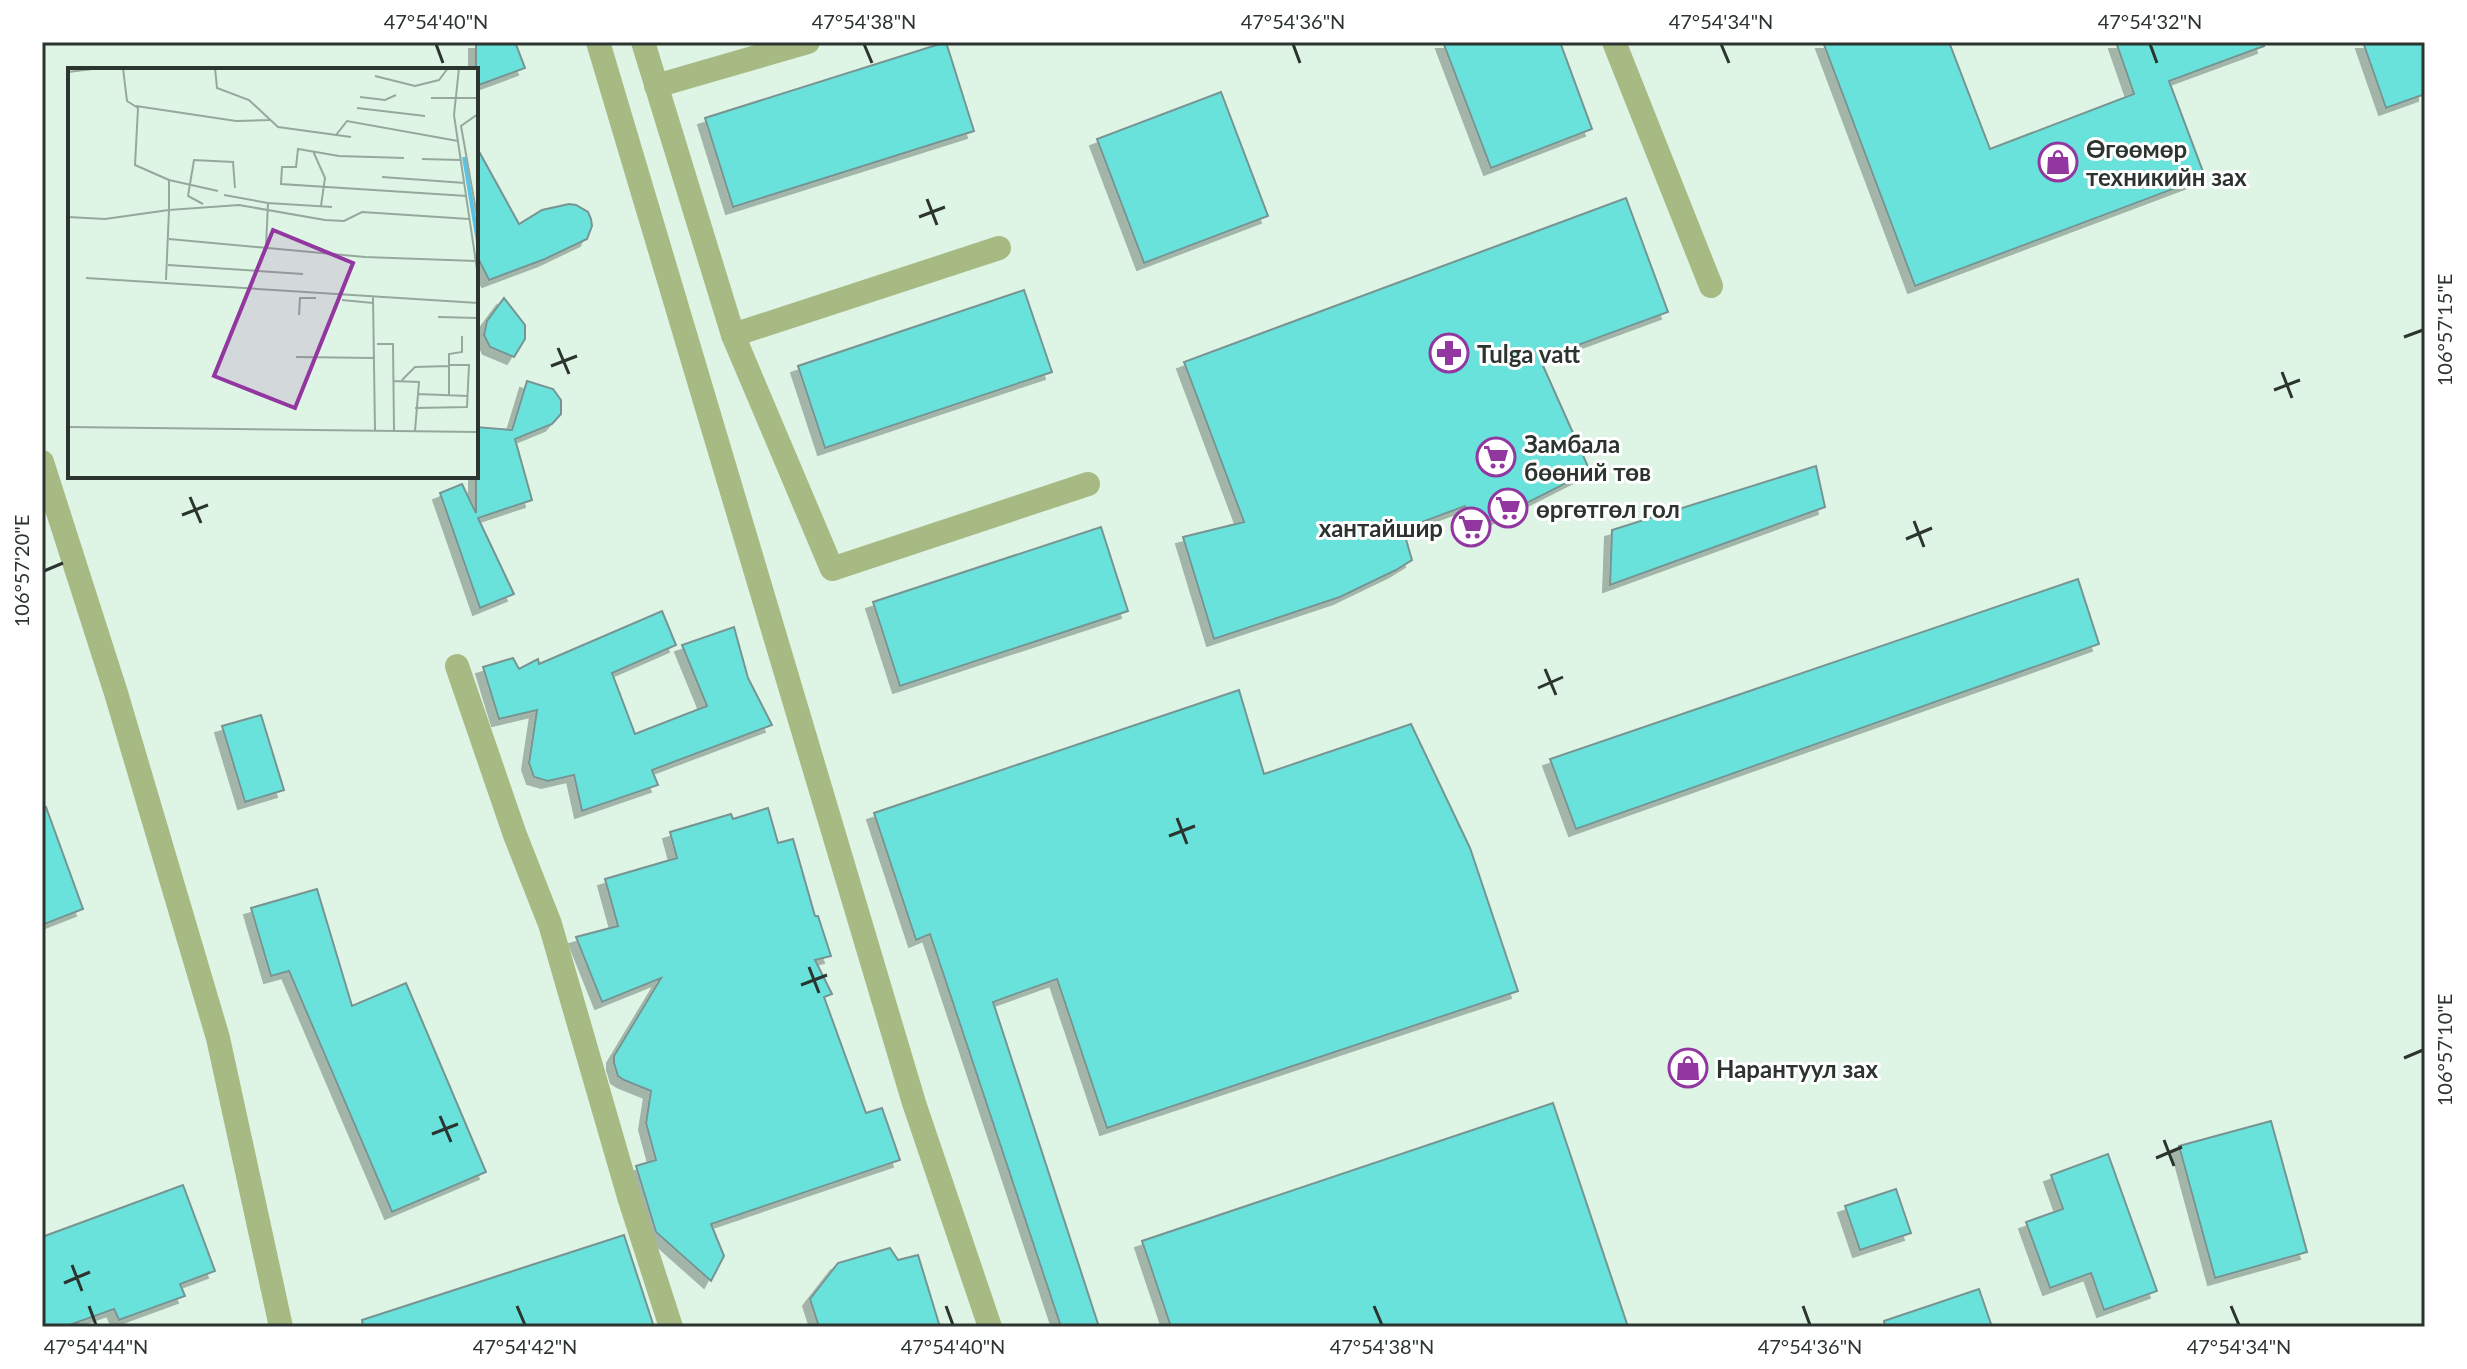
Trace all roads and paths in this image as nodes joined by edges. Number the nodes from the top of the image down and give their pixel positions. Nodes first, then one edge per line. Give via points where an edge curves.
1 (598, 42) edge
2 (643, 42) edge
3 (808, 42) edge
4 (1614, 42) edge
5 (656, 86) junction
6 (999, 248) dead end
7 (1711, 286) dead end
8 (733, 335) junction
9 (42, 462) edge
10 (1088, 484) dead end
11 (457, 666) dead end
12 (281, 1327) edge
13 (671, 1327) edge
14 (990, 1327) edge

1 - 14 street via 914,1103
2 - 5 street
3 - 5 street
4 - 7 street
5 - 8 street
6 - 8 street
8 - 10 street via 832,569
9 - 12 street via 218,1038
11 - 13 street via 550,924

